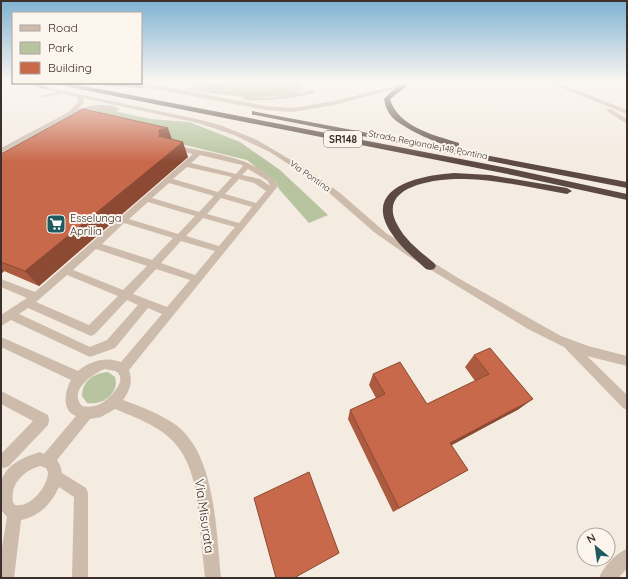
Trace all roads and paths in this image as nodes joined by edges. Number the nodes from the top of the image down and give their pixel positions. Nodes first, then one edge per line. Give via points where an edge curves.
1 (77, 108) edge
2 (97, 108) edge
3 (97, 108) edge
4 (136, 108) edge
5 (186, 108) edge
6 (232, 108) edge
7 (265, 108) edge
8 (308, 108) edge
9 (389, 108) edge
10 (604, 108) edge
11 (617, 108) edge
12 (149, 111) junction
13 (627, 112) edge
14 (71, 114) junction
15 (627, 122) edge
16 (168, 146) edge
17 (1, 151) edge
18 (198, 153) junction
19 (185, 164) junction
20 (248, 165) junction
21 (548, 169) junction
22 (237, 177) junction
23 (167, 180) junction
24 (627, 185) edge
25 (270, 190) junction
26 (220, 195) junction
27 (627, 198) edge
28 (146, 199) junction
29 (258, 206) junction
30 (201, 215) junction
31 (122, 220) junction
32 (240, 226) junction
33 (180, 237) junction
34 (95, 244) junction
35 (221, 250) junction
36 (154, 265) junction
37 (430, 266) junction
38 (66, 271) junction
39 (197, 280) junction
40 (1, 283) edge
41 (125, 295) junction
42 (32, 300) junction
43 (146, 303) junction
44 (170, 313) junction
45 (6, 318) edge
46 (1, 342) edge
47 (566, 343) junction
48 (627, 361) edge
49 (122, 370) junction
50 (80, 378) junction
51 (1, 397) edge
52 (114, 403) junction
53 (627, 404) edge
54 (87, 413) junction
55 (3, 460) edge
56 (48, 460) junction
57 (20, 467) junction
58 (54, 481) junction
59 (16, 512) junction
60 (627, 557) edge
61 (6, 578) edge
62 (80, 578) edge
63 (213, 578) edge
64 (607, 578) edge

1 - 14 street
2 - 14 street
3 - 12 street
4 - 12 street, Via Pontina
5 - 27 highway, Strada Regionale 148 Pontina / SR148 via 512,172
6 - 21 highway, Strada Regionale 148 Pontina / SR148
7 - 8 street
9 - 21 highway via 391,113 407,125 429,136
10 - 15 street
11 - 13 street
12 - 37 street, Via Pontina via 209,123 259,143 313,176 375,228
14 - 17 street
16 - 18 street
18 - 19 street
18 - 20 street
19 - 22 street
19 - 23 street
20 - 22 street
20 - 25 street via 270,180 274,186
21 - 24 highway, Strada Regionale 148 Pontina / SR148
22 - 25 street via 257,181
22 - 26 street
23 - 26 street
23 - 28 street
25 - 29 street
26 - 29 street
26 - 30 street
27 - 37 highway via 582,194 473,176 440,177 412,183 394,195 389,204 388,214 403,240
28 - 30 street
28 - 31 street
29 - 32 street
30 - 32 street
30 - 33 street
31 - 33 street
31 - 34 street
32 - 35 street
33 - 35 street
33 - 36 street
34 - 36 street
34 - 38 street
35 - 39 street
36 - 39 street
36 - 41 street
37 - 47 street, Via Pontina
38 - 41 street
38 - 42 street
39 - 44 street
40 - 42 street
41 - 42 street via 91,331
41 - 43 street
42 - 45 street
43 - 44 street
43 - 45 street via 110,344 90,352
44 - 49 street
46 - 50 street
47 - 48 street, Via Pontina
47 - 53 street, Via Pontina
49 - 50 street via 112,364 105,364
49 - 52 street via 126,378 125,386
50 - 54 street via 75,385 71,401 79,412
51 - 55 street via 43,420
52 - 54 street via 96,413
52 - 63 street, Via Misurata via 160,422 190,449 204,491
54 - 56 street
55 - 57 street
56 - 57 street via 30,461
56 - 58 street via 54,465
57 - 59 street via 5,486 2,497 4,506
58 - 59 street via 40,503 29,510
58 - 62 street via 61,480 82,493
59 - 61 street
60 - 64 street

